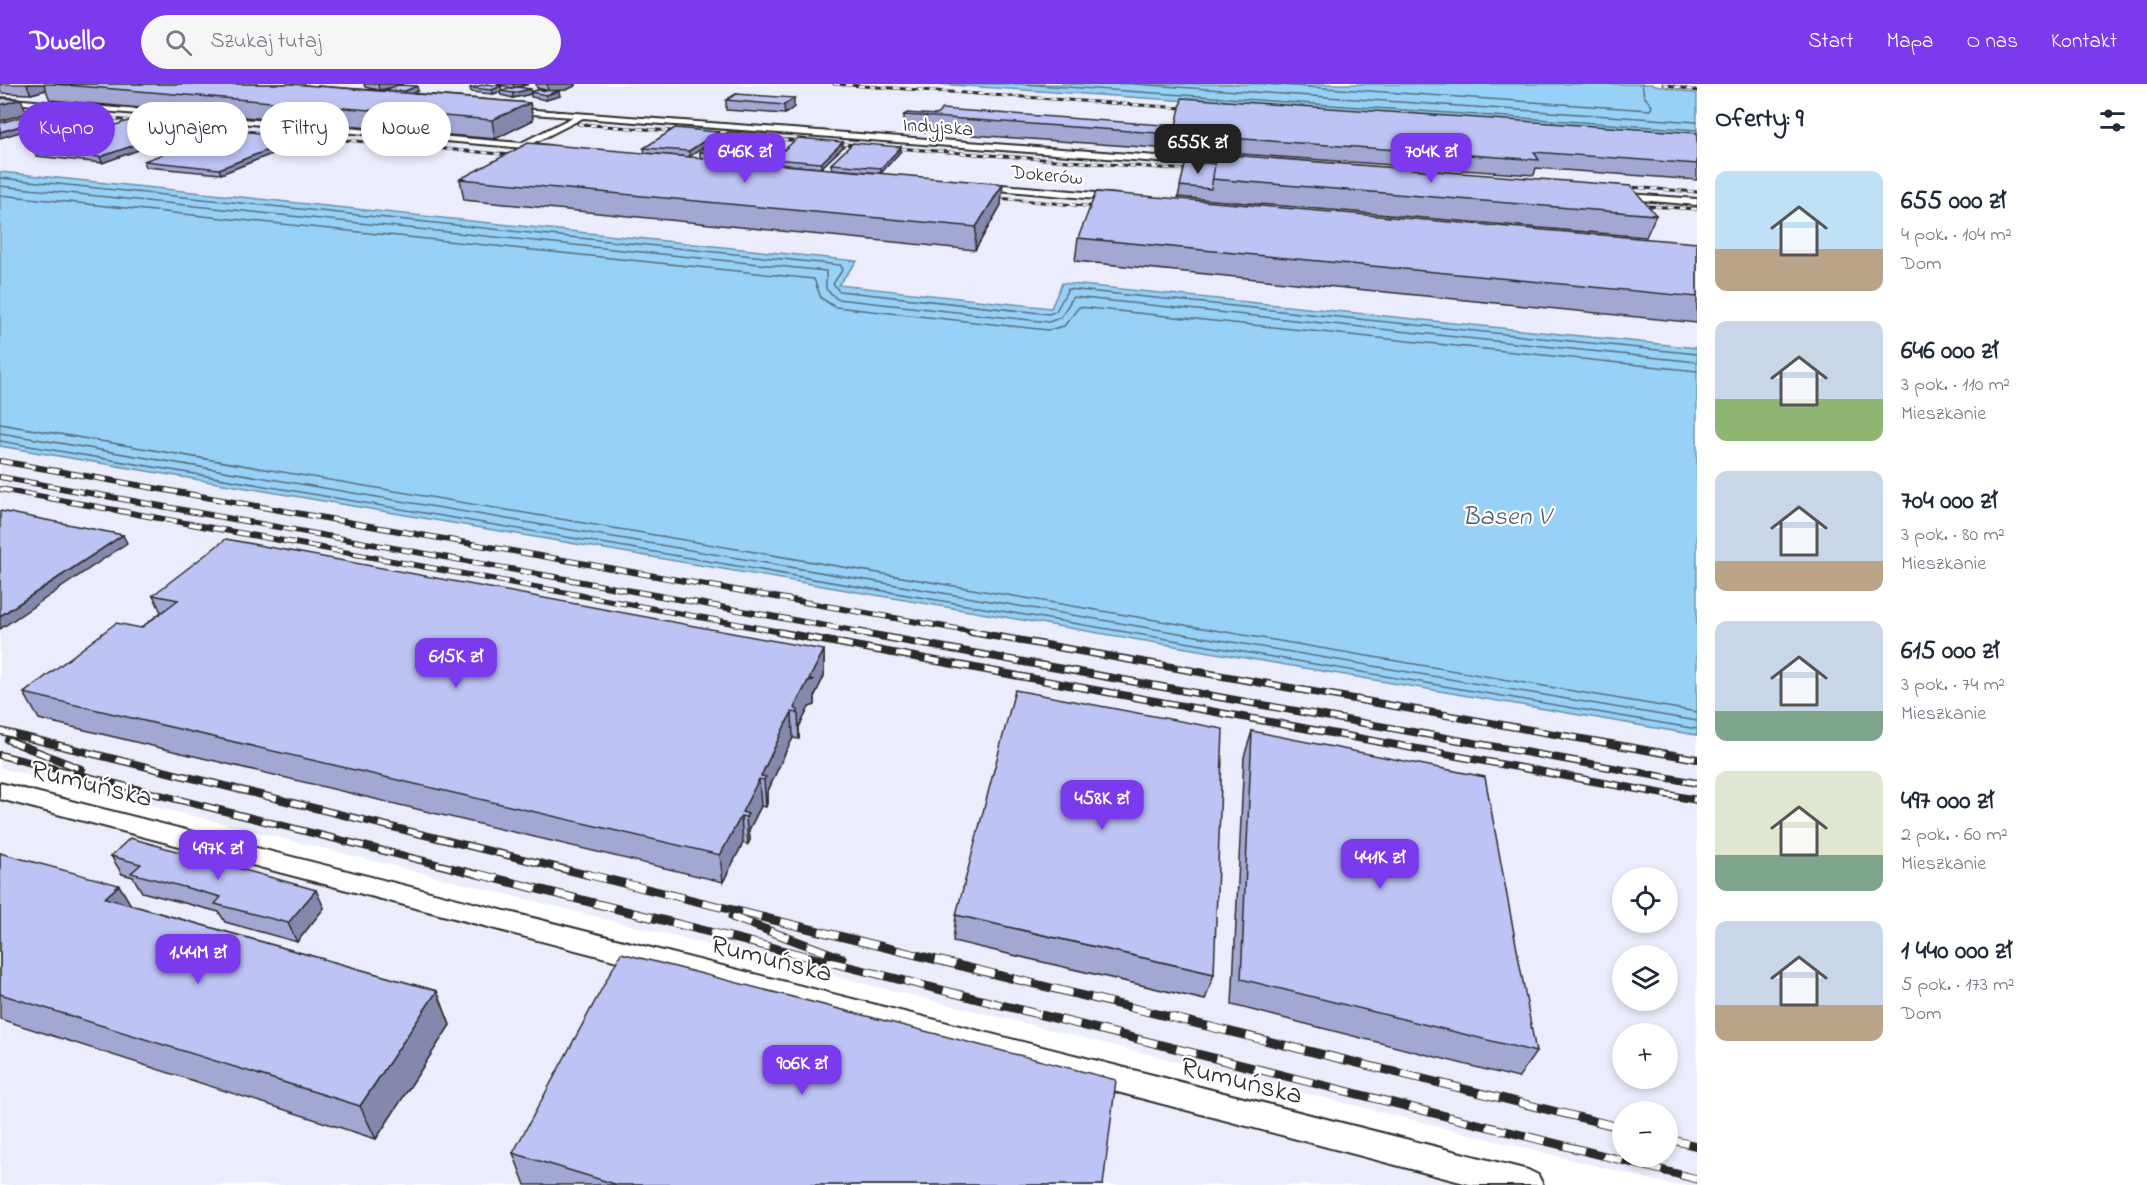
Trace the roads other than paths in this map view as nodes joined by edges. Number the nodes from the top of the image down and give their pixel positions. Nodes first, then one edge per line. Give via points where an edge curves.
1 (0, 100) edge
2 (498, 109) edge
3 (581, 116) junction
4 (522, 146) junction
5 (558, 149) edge
6 (1250, 166) edge
7 (973, 186) edge
8 (1603, 194) edge
9 (1127, 199) edge
10 (1697, 202) edge
11 (0, 791) edge
12 (1528, 1185) edge

1 - 4 lane
2 - 3 lane, Indyjska
3 - 4 lane
3 - 6 lane, Indyjska
4 - 5 lane
7 - 9 lane, Dokerów
8 - 10 lane
11 - 12 lane, Rumuńska

